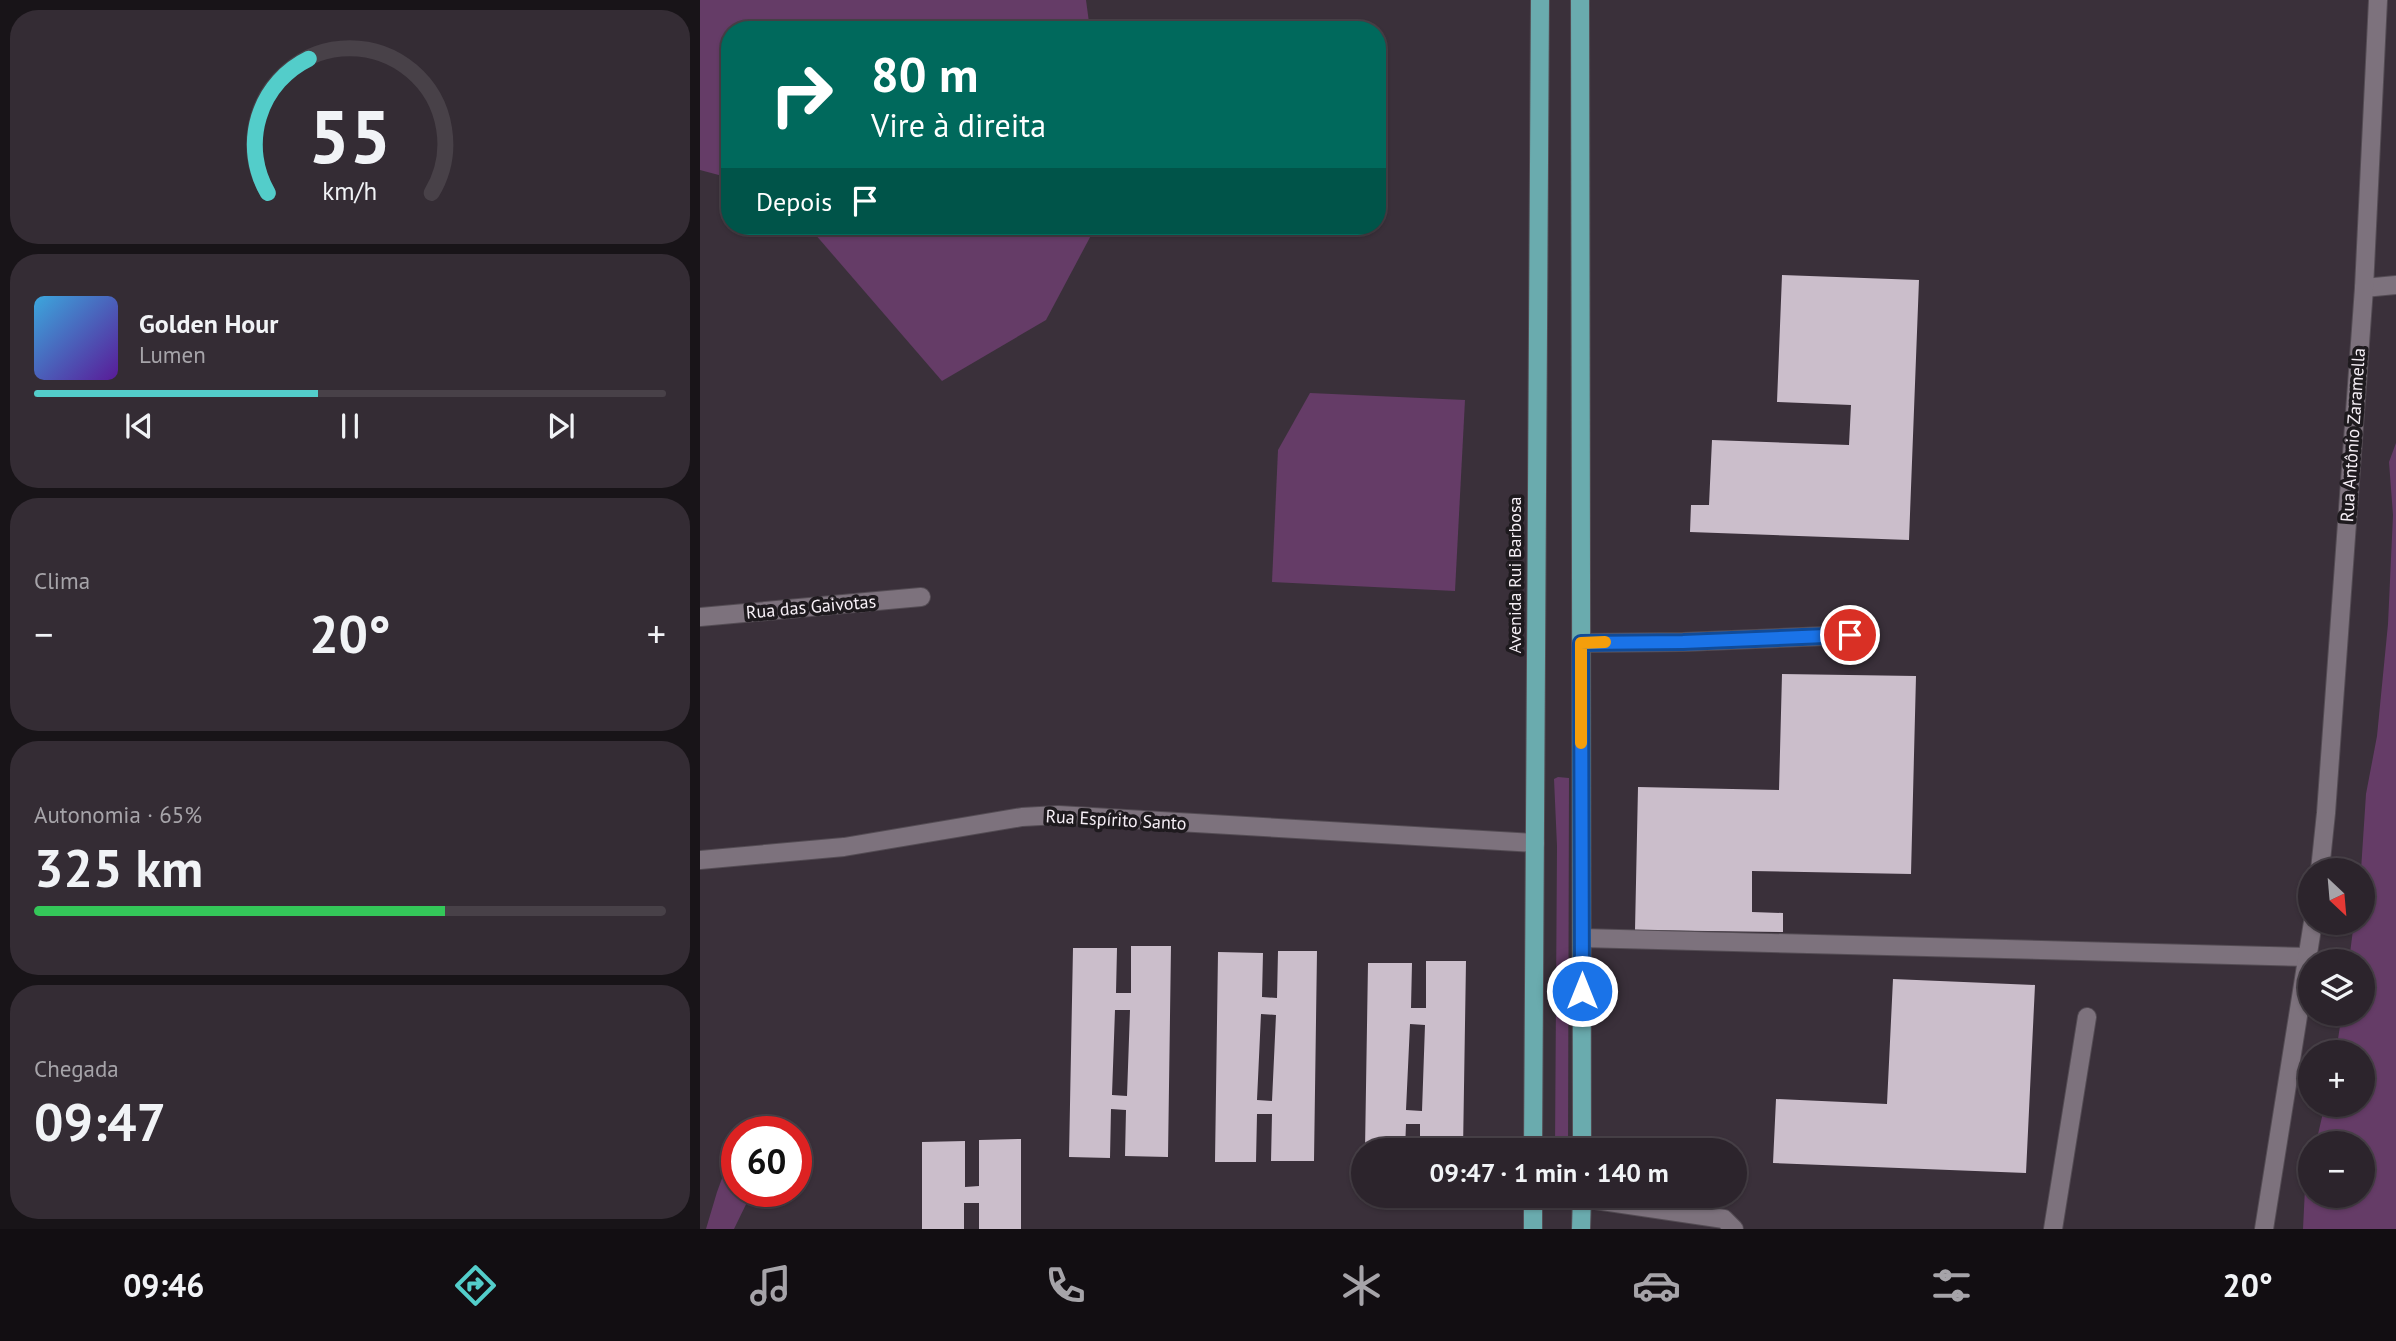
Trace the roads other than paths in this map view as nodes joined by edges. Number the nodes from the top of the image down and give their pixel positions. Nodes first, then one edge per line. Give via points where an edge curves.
1 (1539, 0) edge
2 (1580, 0) edge
3 (2378, 0) edge
4 (2396, 285) edge
5 (2364, 288) junction
6 (921, 597) dead end
7 (700, 617) edge
8 (1850, 635) dead end
9 (1581, 643) junction
10 (1535, 843) junction
11 (2321, 858) edge
12 (700, 860) edge
13 (1582, 938) junction
14 (2298, 957) edge
15 (2087, 1017) dead end
16 (2298, 1023) edge
17 (1533, 1138) edge
18 (1582, 1138) edge
19 (1533, 1208) edge
20 (1582, 1208) edge
21 (1653, 1208) edge
22 (1532, 1229) edge
23 (1581, 1229) edge
24 (1734, 1229) edge
25 (2053, 1229) edge
26 (2264, 1229) edge

1 - 10 main road, Avenida Rui Barbosa
2 - 9 main road
3 - 5 street, Rua Antônio Zaramella
4 - 5 street
5 - 11 street, Rua Antônio Zaramella
6 - 7 street, Rua das Gaivotas
8 - 9 street
9 - 13 main road
10 - 12 street, Rua Espírito Santo via 1058,815 844,847
10 - 17 main road, Avenida Rui Barbosa
13 - 14 street
13 - 18 main road
15 - 25 street
16 - 26 street
19 - 22 main road
20 - 23 main road
21 - 24 street via 1724,1219

